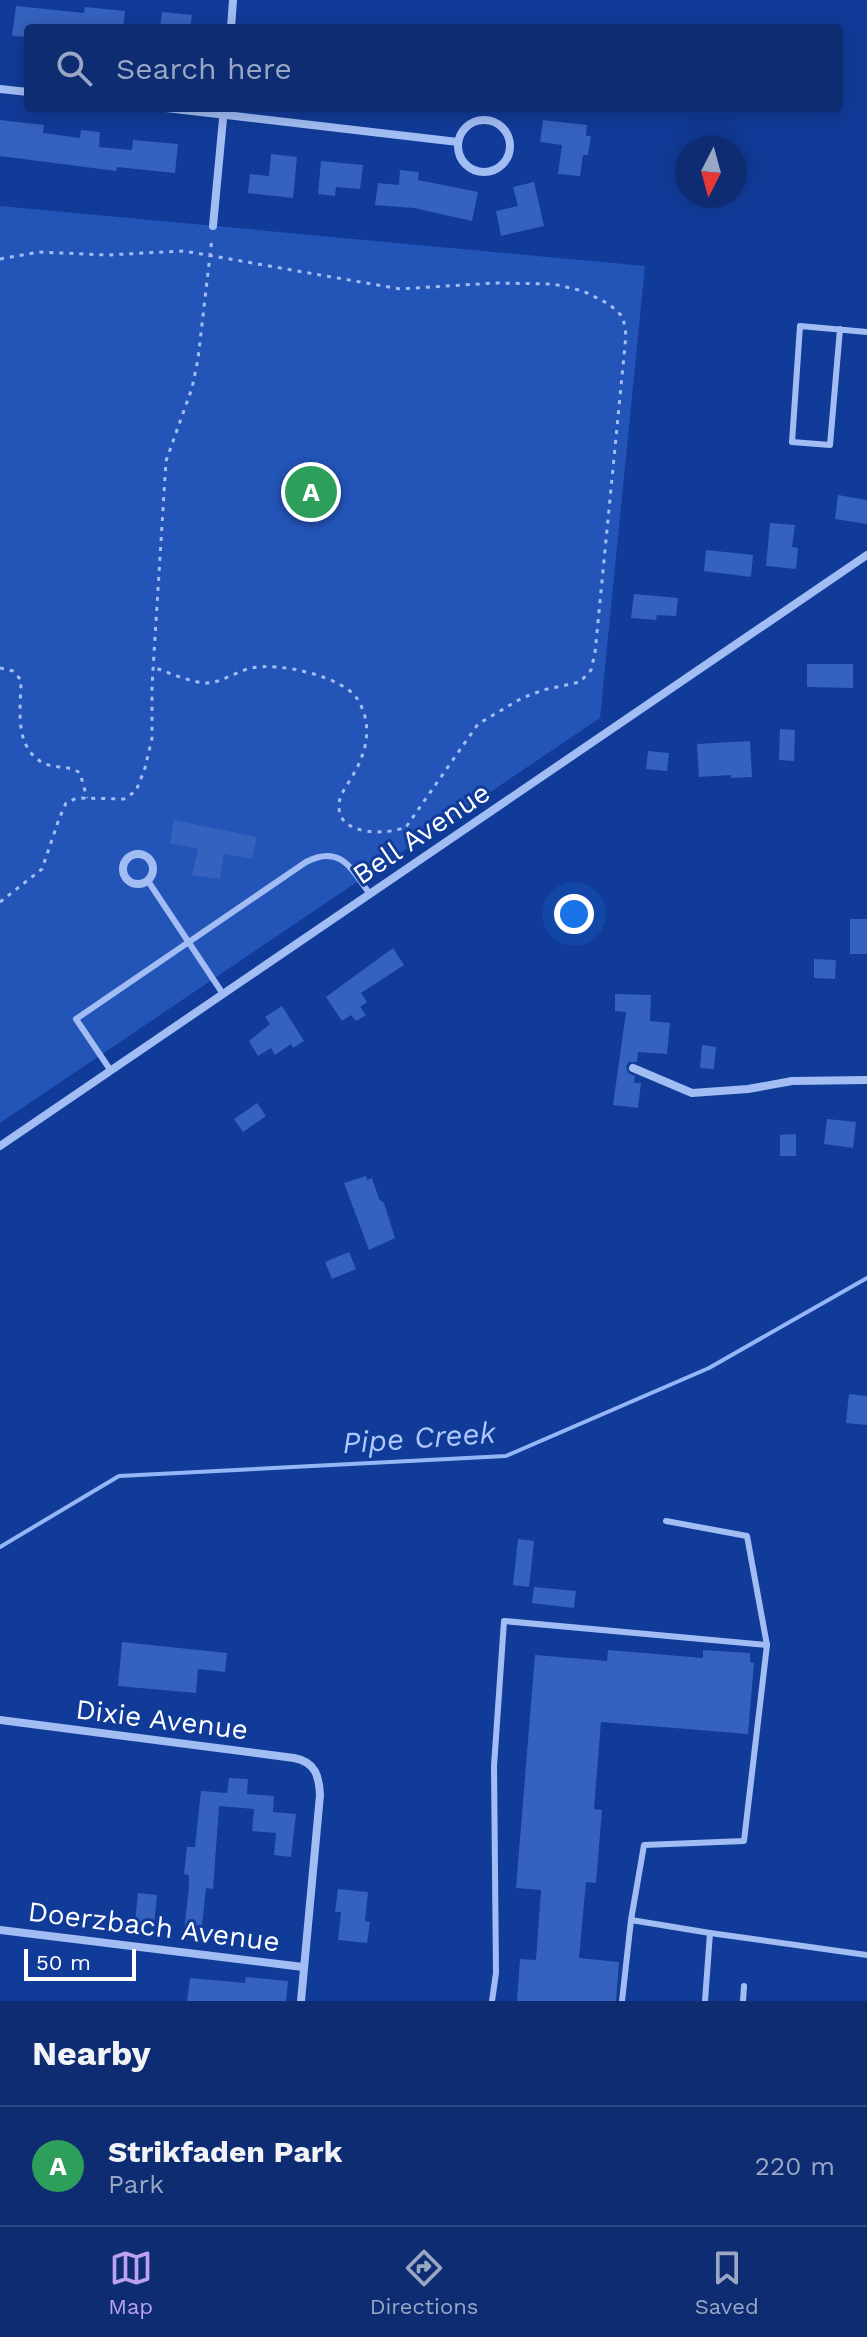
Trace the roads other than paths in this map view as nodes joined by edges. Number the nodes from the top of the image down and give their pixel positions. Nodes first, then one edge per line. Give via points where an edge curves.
1 (233, 0) edge
2 (231, 24) edge
3 (0, 89) edge
4 (24, 92) edge
5 (224, 112) edge
6 (232, 112) edge
7 (458, 142) junction
8 (213, 226) road end
9 (840, 329) junction
10 (867, 332) edge
11 (867, 555) edge
12 (148, 881) dead end
13 (370, 894) junction
14 (188, 942) junction
15 (223, 994) junction
16 (633, 1068) dead end
17 (111, 1071) junction
18 (867, 1080) edge
19 (0, 1146) edge
20 (666, 1521) dead end
21 (767, 1645) junction
22 (0, 1720) edge
23 (631, 1920) junction
24 (0, 1930) edge
25 (710, 1933) junction
26 (867, 1955) edge
27 (303, 1967) junction
28 (744, 1986) dead end
29 (301, 2001) edge
30 (492, 2001) edge
31 (622, 2001) edge
32 (705, 2001) edge
33 (743, 2001) edge

1 - 2 street
3 - 4 street
5 - 8 street
6 - 7 street
7 - 7 street via 462,160 476,171 495,170 511,149 507,131 493,120 466,126
9 - 9 lane via 800,326 792,442 830,445
9 - 10 lane
11 - 13 street, Bell Avenue
12 - 14 lane
13 - 14 lane via 342,859 319,855
13 - 15 street, Bell Avenue
14 - 15 lane
14 - 17 lane via 76,1019
15 - 17 street, Bell Avenue
16 - 18 street via 692,1093 792,1081
17 - 19 street, Bell Avenue
20 - 21 lane via 747,1536
21 - 23 lane via 744,1841 644,1845
21 - 30 lane via 504,1621 494,1766
22 - 27 street, Dixie Avenue via 307,1761 315,1770 320,1795
23 - 25 lane
23 - 31 lane
24 - 27 street, Doerzbach Avenue
25 - 26 lane
25 - 32 lane
27 - 29 street
28 - 33 lane

